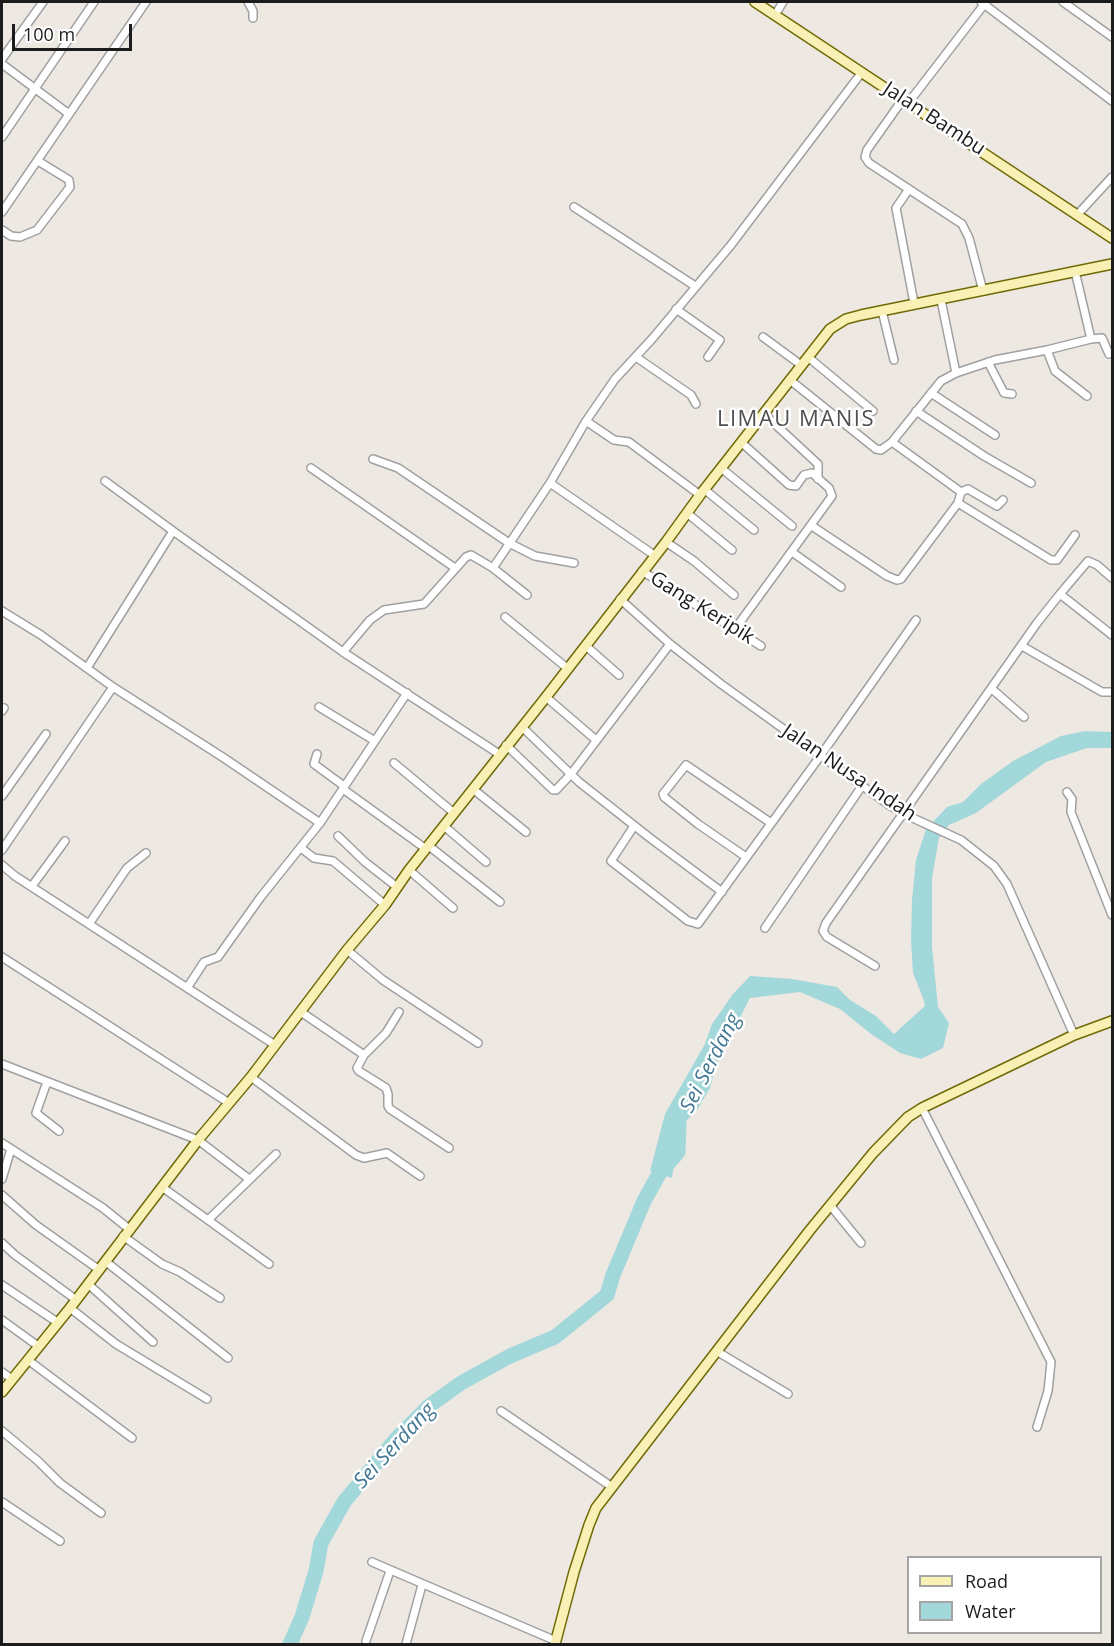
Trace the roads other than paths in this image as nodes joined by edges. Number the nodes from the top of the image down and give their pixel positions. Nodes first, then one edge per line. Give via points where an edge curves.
1 (43, 2) edge
2 (94, 2) edge
3 (146, 2) edge
4 (248, 2) edge
5 (755, 2) edge
6 (783, 2) edge
7 (984, 2) edge
8 (1063, 2) edge
9 (775, 15) junction
10 (253, 18) dead end
11 (1113, 37) edge
12 (2, 59) edge
13 (2, 64) edge
14 (862, 72) junction
15 (35, 89) junction
16 (906, 100) junction
17 (1113, 101) edge
18 (69, 114) junction
19 (2, 136) edge
20 (38, 161) junction
21 (1113, 177) edge
22 (909, 189) junction
23 (574, 207) dead end
24 (2, 212) edge
25 (1078, 214) junction
26 (2, 230) edge
27 (1113, 238) edge
28 (1113, 264) edge
29 (1075, 271) junction
30 (695, 286) junction
31 (983, 291) junction
32 (941, 300) junction
33 (914, 303) junction
34 (676, 309) junction
35 (882, 311) junction
36 (762, 337) dead end
37 (1092, 339) junction
38 (1047, 350) junction
39 (1111, 353) edge
40 (636, 357) junction
41 (708, 357) dead end
42 (808, 357) junction
43 (894, 360) dead end
44 (988, 362) junction
45 (1113, 363) edge
46 (801, 365) junction
47 (956, 373) junction
48 (790, 380) junction
49 (931, 393) junction
50 (1012, 394) dead end
51 (1087, 396) dead end
52 (696, 404) dead end
53 (873, 411) dead end
54 (916, 411) junction
55 (764, 414) junction
56 (586, 421) junction
57 (995, 435) dead end
58 (892, 442) junction
59 (741, 443) junction
60 (373, 459) dead end
61 (311, 468) dead end
62 (721, 468) junction
63 (818, 479) junction
64 (105, 481) dead end
65 (550, 483) junction
66 (1031, 483) dead end
67 (702, 492) junction
68 (962, 492) junction
69 (1003, 500) dead end
70 (958, 502) junction
71 (687, 513) junction
72 (792, 526) dead end
73 (812, 526) junction
74 (754, 530) dead end
75 (173, 531) junction
76 (1075, 535) dead end
77 (666, 542) junction
78 (508, 543) junction
79 (732, 550) dead end
80 (792, 552) junction
81 (654, 555) junction
82 (574, 563) dead end
83 (455, 568) junction
84 (493, 568) junction
85 (642, 571) junction
86 (1113, 578) edge
87 (841, 587) dead end
88 (1060, 594) junction
89 (527, 595) dead end
90 (734, 595) dead end
91 (620, 599) junction
92 (2, 611) edge
93 (505, 617) dead end
94 (916, 620) dead end
95 (735, 629) junction
96 (1113, 634) edge
97 (670, 644) junction
98 (586, 646) junction
99 (761, 646) dead end
100 (1022, 646) junction
101 (343, 652) junction
102 (87, 668) junction
103 (567, 668) junction
104 (619, 675) dead end
105 (112, 687) junction
106 (992, 689) junction
107 (1113, 692) edge
108 (407, 693) junction
109 (546, 697) junction
110 (319, 707) dead end
111 (1024, 717) dead end
112 (522, 727) junction
113 (46, 734) dead end
114 (596, 740) junction
115 (375, 741) junction
116 (506, 745) junction
117 (317, 754) dead end
118 (499, 754) junction
119 (821, 755) junction
120 (394, 763) dead end
121 (571, 774) junction
122 (862, 786) junction
123 (344, 787) junction
124 (473, 789) junction
125 (1067, 792) dead end
126 (2, 796) edge
127 (454, 813) junction
128 (904, 814) junction
129 (320, 823) junction
130 (771, 823) junction
131 (444, 826) junction
132 (634, 826) junction
133 (526, 832) dead end
134 (338, 836) dead end
135 (65, 841) dead end
136 (428, 847) junction
137 (301, 848) junction
138 (2, 850) edge
139 (147, 853) dead end
140 (746, 857) junction
141 (486, 862) dead end
142 (2, 865) edge
143 (409, 870) junction
144 (32, 886) junction
145 (397, 887) junction
146 (722, 892) junction
147 (500, 903) dead end
148 (385, 905) junction
149 (453, 908) dead end
150 (1113, 915) edge
151 (89, 924) junction
152 (765, 928) dead end
153 (347, 950) junction
154 (2, 957) edge
155 (875, 966) dead end
156 (187, 988) junction
157 (301, 1012) junction
158 (399, 1012) dead end
159 (1113, 1021) edge
160 (1074, 1035) junction
161 (478, 1043) dead end
162 (275, 1045) junction
163 (364, 1055) junction
164 (2, 1064) edge
165 (251, 1077) junction
166 (47, 1082) junction
167 (229, 1103) junction
168 (922, 1108) junction
169 (59, 1131) dead end
170 (198, 1140) junction
171 (2, 1143) edge
172 (449, 1148) dead end
173 (11, 1149) junction
174 (276, 1154) dead end
175 (420, 1176) dead end
176 (2, 1179) edge
177 (249, 1179) junction
178 (162, 1187) junction
179 (2, 1195) edge
180 (830, 1204) junction
181 (208, 1220) junction
182 (126, 1232) junction
183 (2, 1243) edge
184 (861, 1243) dead end
185 (105, 1261) junction
186 (269, 1264) dead end
187 (98, 1269) junction
188 (88, 1284) junction
189 (2, 1285) edge
190 (220, 1298) dead end
191 (72, 1304) junction
192 (2, 1320) edge
193 (57, 1322) junction
194 (153, 1342) dead end
195 (38, 1346) junction
196 (718, 1352) junction
197 (228, 1358) dead end
198 (28, 1360) junction
199 (2, 1372) edge
200 (12, 1379) junction
201 (2, 1392) edge
202 (788, 1394) dead end
203 (207, 1399) dead end
204 (501, 1411) dead end
205 (1037, 1427) dead end
206 (2, 1431) edge
207 (132, 1438) dead end
208 (612, 1487) junction
209 (2, 1502) edge
210 (101, 1513) dead end
211 (60, 1541) dead end
212 (372, 1562) dead end
213 (390, 1571) junction
214 (422, 1585) junction
215 (366, 1641) dead end
216 (555, 1642) edge
217 (406, 1644) edge

1 - 12 street
2 - 15 street
3 - 18 street
4 - 10 street
5 - 9 main road, Jalan Bambu
6 - 9 street
7 - 16 street
7 - 17 street
8 - 11 street
9 - 14 main road, Jalan Bambu
13 - 15 street
14 - 16 main road, Jalan Bambu
14 - 30 street via 731,245
15 - 18 street
15 - 19 street
16 - 22 street via 867,150 866,157 869,163
16 - 25 main road, Jalan Bambu
18 - 20 street
20 - 24 street
20 - 26 street via 69,180 70,187 38,230 20,237
21 - 25 street
22 - 31 street via 962,224
22 - 33 street via 896,208
23 - 30 street
25 - 27 main road, Jalan Bambu
28 - 29 main road
29 - 31 main road
29 - 37 street
30 - 34 street
31 - 32 main road
32 - 33 main road
32 - 47 street
33 - 35 main road
34 - 40 street
34 - 41 street via 720,340
35 - 42 main road via 837,323
35 - 43 street
36 - 46 street
37 - 38 street
37 - 39 street via 1102,338
38 - 44 street
38 - 51 street via 1055,371
39 - 45 street
40 - 52 street via 691,395
40 - 56 street via 615,379
42 - 46 main road
42 - 53 street
44 - 47 street
44 - 50 street via 1004,393
46 - 48 main road
47 - 49 street via 941,381
48 - 55 main road
48 - 58 street via 876,449
49 - 54 street
49 - 57 street
54 - 58 street
54 - 66 street
55 - 59 main road
55 - 63 street via 818,464
56 - 65 street
56 - 67 street via 614,440 629,442
58 - 68 street
59 - 62 main road
59 - 63 street via 789,484 796,486 808,473
60 - 78 street via 398,468
61 - 83 street
62 - 67 main road
62 - 72 street
63 - 73 street via 832,496
64 - 75 street
65 - 78 street
65 - 81 street
67 - 71 main road
67 - 74 street
68 - 69 street via 968,489 997,506
68 - 70 street
70 - 73 street via 897,580
70 - 76 street via 1051,561 1057,560
71 - 77 main road
71 - 79 street
73 - 80 street
75 - 101 street
75 - 102 street
77 - 81 main road
77 - 90 street
78 - 82 street via 535,556
78 - 84 street
80 - 87 street
80 - 95 street
81 - 85 main road
83 - 84 street via 471,555
83 - 101 street via 424,604 384,610 370,620
84 - 89 street
85 - 91 main road
85 - 95 street, Gang Keripik
86 - 88 street via 1088,561
88 - 96 street
88 - 100 street
91 - 97 street, Jalan Nusa Indah
91 - 98 main road
92 - 102 street
93 - 103 street
94 - 119 street
95 - 99 street, Gang Keripik
97 - 114 street
97 - 119 street, Jalan Nusa Indah
98 - 103 main road
98 - 104 street
100 - 106 street
100 - 107 street via 1102,692
101 - 108 street
102 - 105 street
103 - 109 main road
105 - 129 street
105 - 138 street
106 - 111 street
106 - 128 street
108 - 115 street
108 - 118 street
109 - 112 main road
109 - 114 street
110 - 115 street
112 - 116 main road
112 - 121 street
113 - 126 street
114 - 121 street
115 - 123 street
116 - 118 main road
116 - 121 street via 554,790
117 - 123 street via 314,764
118 - 124 main road
119 - 122 street, Jalan Nusa Indah
119 - 130 street
120 - 127 street
121 - 132 street
122 - 128 street, Jalan Nusa Indah
122 - 152 street
123 - 129 street
123 - 136 street
124 - 127 main road
124 - 133 street
125 - 150 street via 1072,799 1071,812
127 - 131 main road
128 - 155 street via 823,931
128 - 160 street, Jalan Nusa Indah via 962,840 994,866 1007,884
129 - 137 street
130 - 140 street
130 - 140 street via 686,765 663,794
131 - 136 main road
131 - 141 street
132 - 146 street
132 - 146 street via 611,861 688,921 698,924
134 - 145 street
135 - 144 street
136 - 143 main road
136 - 147 street
137 - 148 street via 314,858 333,861
137 - 156 street via 218,957 204,962
139 - 151 street via 127,868
140 - 146 street
142 - 144 street
143 - 145 main road
143 - 149 street
144 - 151 street
145 - 148 main road
148 - 153 main road
151 - 156 street
153 - 157 main road
153 - 161 street via 383,980
154 - 167 street
156 - 162 street
157 - 162 main road
157 - 163 street
158 - 163 street
159 - 160 main road
160 - 168 main road
162 - 165 main road
163 - 172 street via 357,1068 386,1088 390,1109
164 - 166 street
165 - 167 main road
165 - 175 street via 356,1155 364,1158 387,1153
166 - 169 street via 36,1113
166 - 170 street
167 - 170 main road
168 - 180 main road via 890,1134
168 - 205 street via 1051,1362 1048,1391
170 - 177 street
170 - 178 main road
171 - 173 street
173 - 176 street
173 - 182 street via 103,1208
174 - 177 street
177 - 181 street
178 - 181 street
178 - 182 main road
179 - 187 street via 36,1225
180 - 184 street
180 - 196 main road
181 - 186 street
182 - 185 main road
182 - 190 street via 162,1264
183 - 191 street
185 - 187 main road
185 - 197 street
187 - 188 main road
188 - 191 main road
188 - 194 street
189 - 193 street
191 - 193 main road
191 - 203 street via 116,1344
192 - 195 street
193 - 195 main road
195 - 198 main road
196 - 202 street
196 - 208 main road
198 - 200 main road
198 - 207 street
199 - 200 street
200 - 201 main road
204 - 208 street
206 - 210 street via 60,1483
208 - 216 main road via 589,1525
209 - 211 street
212 - 213 street
213 - 214 street
213 - 215 street
214 - 216 street
214 - 217 street

